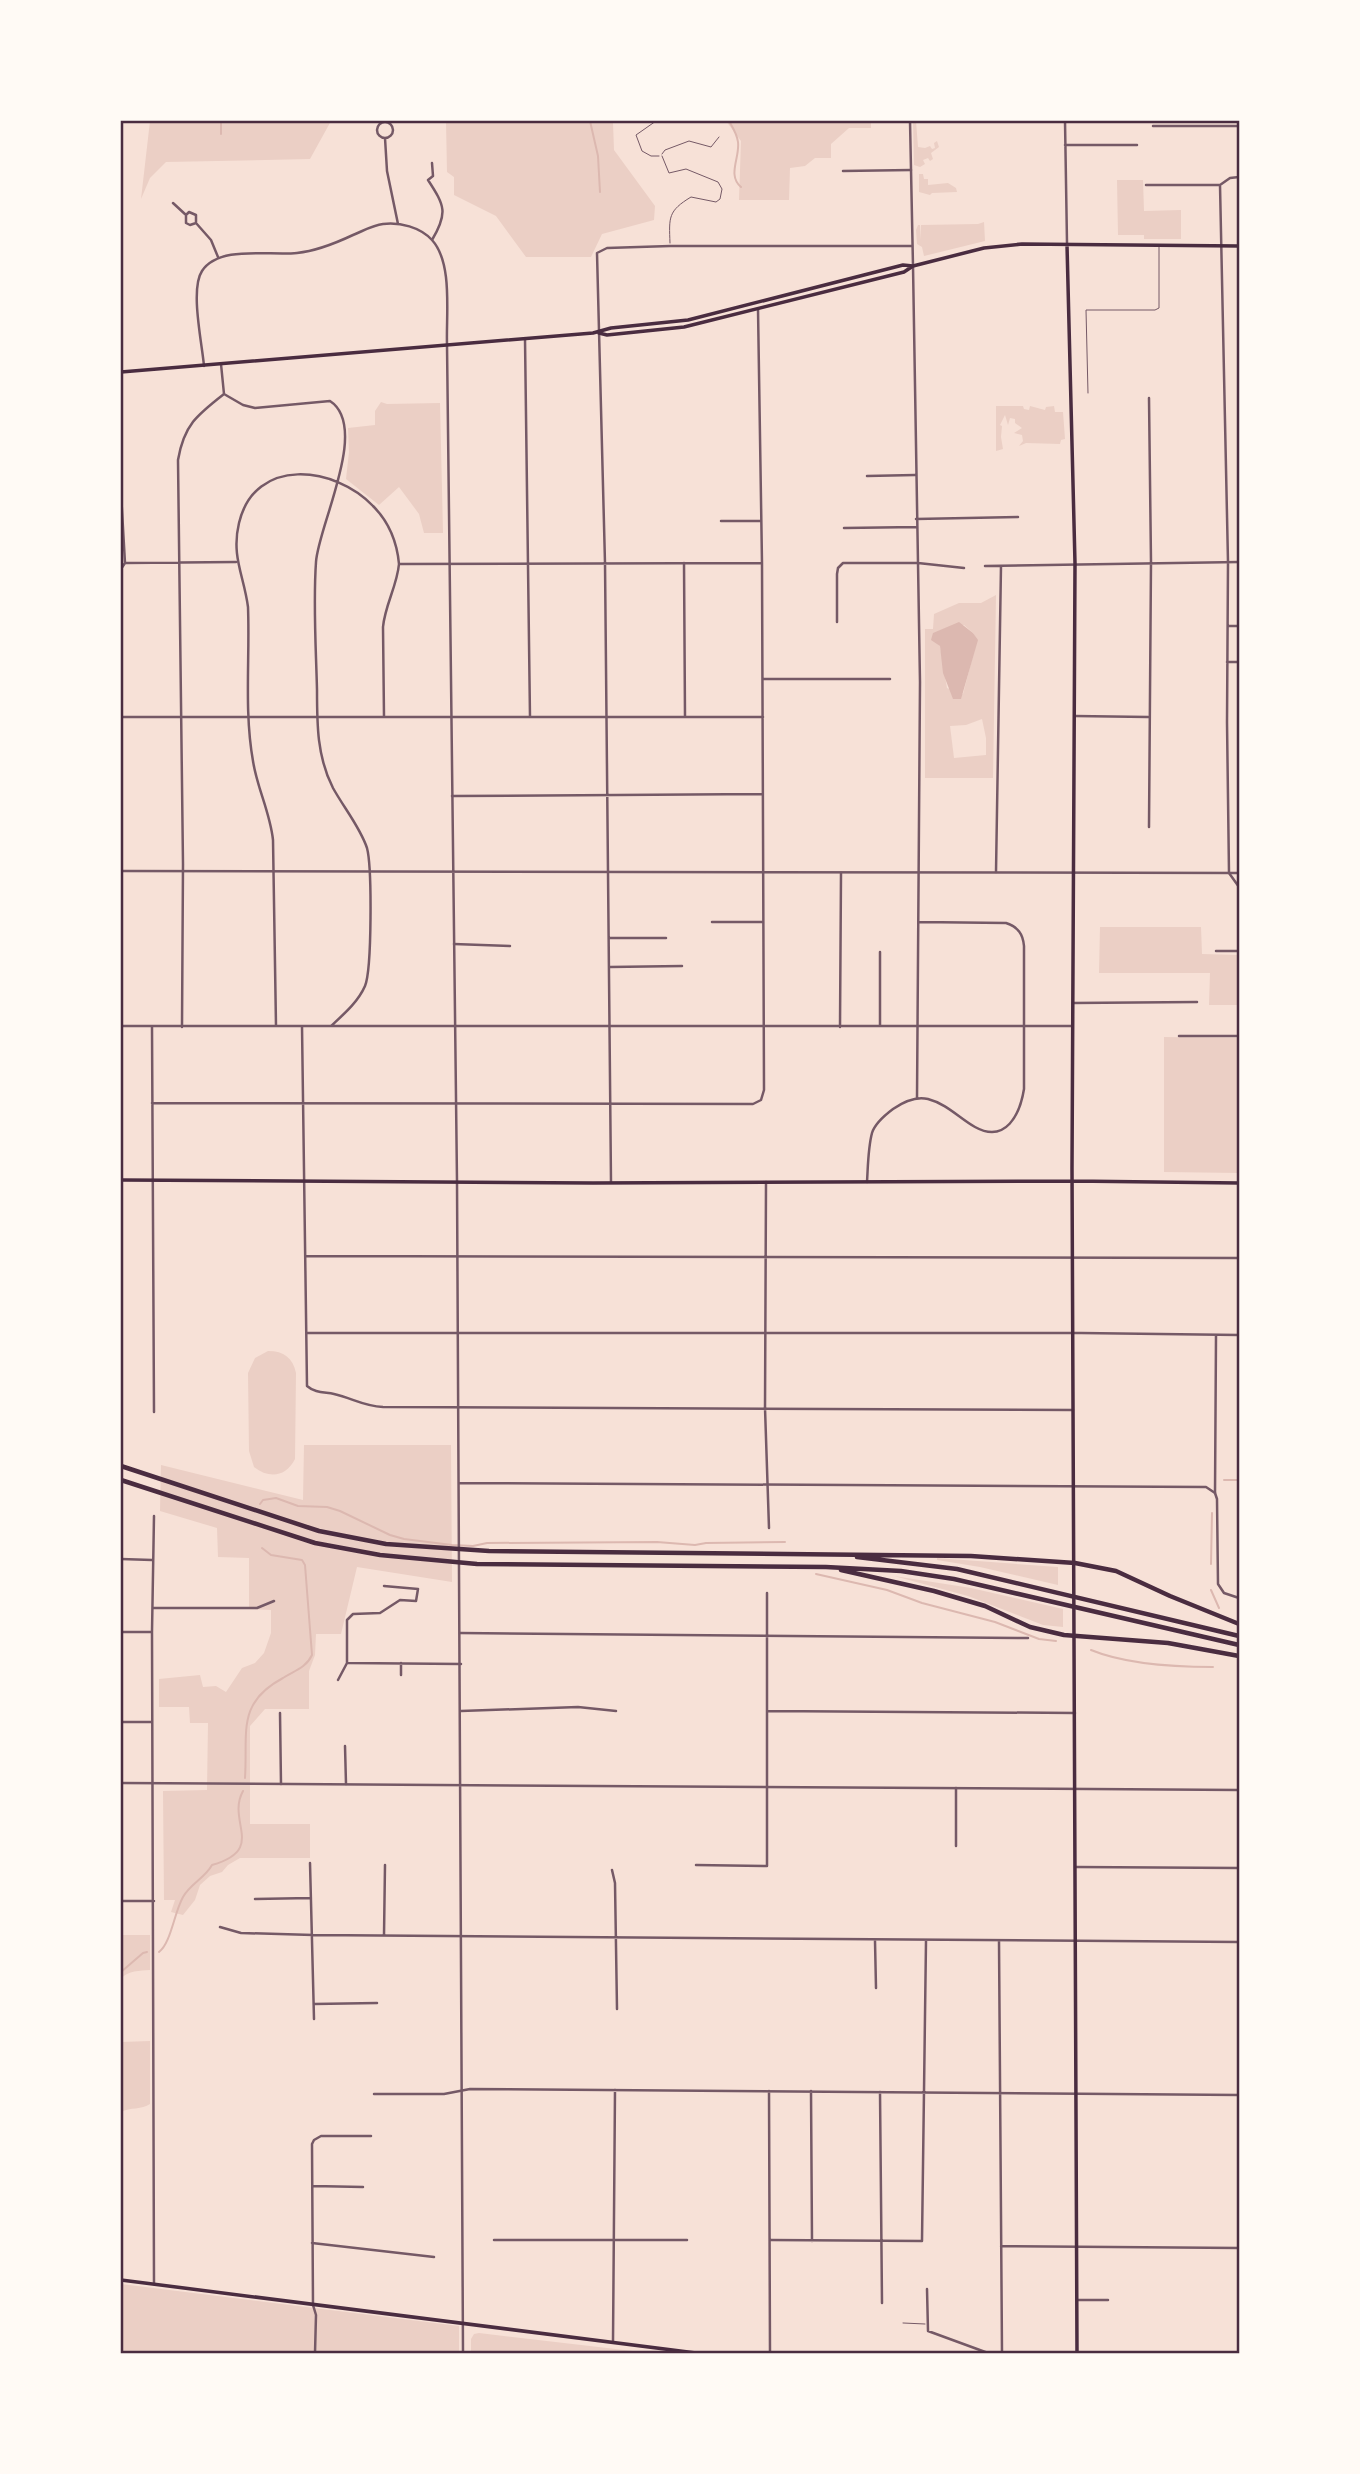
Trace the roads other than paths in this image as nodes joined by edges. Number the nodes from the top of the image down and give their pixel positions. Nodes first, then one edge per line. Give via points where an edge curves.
1 (656, 121) edge
2 (910, 121) edge
3 (1065, 121) edge
4 (1219, 123) edge
5 (1153, 126) dead end
6 (1239, 126) edge
7 (719, 137) dead end
8 (385, 138) junction
9 (1065, 145) junction
10 (1137, 145) dead end
11 (662, 156) junction
12 (432, 163) dead end
13 (843, 170) dead end
14 (911, 170) junction
15 (1239, 177) edge
16 (1146, 184) dead end
17 (1220, 184) junction
18 (173, 203) dead end
19 (186, 215) junction
20 (196, 223) junction
21 (398, 224) junction
22 (432, 240) junction
23 (1067, 245) junction
24 (1159, 245) junction
25 (670, 246) junction
26 (912, 246) junction
27 (1222, 246) junction
28 (1239, 246) edge
29 (218, 257) junction
30 (913, 266) junction
31 (758, 309) junction
32 (599, 333) junction
33 (525, 339) junction
34 (447, 345) junction
35 (221, 364) junction
36 (204, 366) junction
37 (121, 372) edge
38 (1088, 393) dead end
39 (224, 394) junction
40 (1149, 397) dead end
41 (915, 475) junction
42 (867, 476) dead end
43 (339, 483) junction
44 (121, 493) edge
45 (1018, 517) dead end
46 (916, 519) junction
47 (721, 521) dead end
48 (761, 521) junction
49 (917, 527) junction
50 (844, 528) dead end
51 (236, 562) junction
52 (1151, 562) junction
53 (1228, 562) junction
54 (1239, 562) edge
55 (179, 563) junction
56 (450, 563) junction
57 (530, 563) junction
58 (605, 563) junction
59 (684, 563) junction
60 (762, 563) junction
61 (1075, 563) junction
62 (125, 564) junction
63 (399, 564) junction
64 (918, 564) junction
65 (985, 565) dead end
66 (1001, 566) junction
67 (964, 568) dead end
68 (121, 569) edge
69 (837, 622) dead end
70 (1227, 626) junction
71 (1239, 626) edge
72 (1227, 662) junction
73 (1239, 662) edge
74 (763, 679) junction
75 (890, 679) dead end
76 (182, 716) junction
77 (1074, 716) junction
78 (121, 717) edge
79 (249, 717) junction
80 (384, 717) junction
81 (452, 717) junction
82 (530, 717) junction
83 (607, 717) junction
84 (763, 717) junction
85 (1148, 717) junction
86 (317, 718) junction
87 (685, 718) junction
88 (608, 794) junction
89 (763, 794) junction
90 (453, 796) junction
91 (1149, 827) dead end
92 (121, 871) edge
93 (183, 871) junction
94 (274, 871) junction
95 (453, 872) junction
96 (609, 872) junction
97 (763, 872) junction
98 (841, 872) junction
99 (919, 872) junction
100 (996, 872) junction
101 (1074, 872) junction
102 (368, 873) junction
103 (1229, 873) junction
104 (1239, 873) edge
105 (1239, 887) edge
106 (712, 922) dead end
107 (763, 922) junction
108 (919, 922) junction
109 (610, 938) junction
110 (666, 938) dead end
111 (454, 944) junction
112 (510, 946) dead end
113 (1216, 951) dead end
114 (1239, 951) edge
115 (880, 952) dead end
116 (682, 966) dead end
117 (610, 967) junction
118 (1197, 1002) dead end
119 (1073, 1003) junction
120 (1024, 1025) junction
121 (121, 1026) edge
122 (276, 1026) junction
123 (302, 1026) junction
124 (331, 1026) junction
125 (764, 1026) junction
126 (918, 1026) junction
127 (1072, 1026) junction
128 (152, 1027) junction
129 (182, 1027) junction
130 (455, 1027) junction
131 (610, 1027) junction
132 (840, 1027) junction
133 (880, 1027) junction
134 (1180, 1036) dead end
135 (1239, 1036) edge
136 (917, 1098) junction
137 (152, 1103) junction
138 (303, 1104) junction
139 (456, 1104) junction
140 (610, 1104) junction
141 (121, 1180) edge
142 (152, 1180) junction
143 (304, 1181) junction
144 (457, 1181) junction
145 (1072, 1181) junction
146 (766, 1182) junction
147 (867, 1182) junction
148 (611, 1183) junction
149 (1239, 1183) edge
150 (306, 1256) junction
151 (765, 1256) junction
152 (457, 1257) junction
153 (1073, 1257) junction
154 (1239, 1258) edge
155 (458, 1332) junction
156 (765, 1332) junction
157 (307, 1333) junction
158 (1073, 1333) junction
159 (1216, 1335) junction
160 (1239, 1335) edge
161 (458, 1407) junction
162 (765, 1408) junction
163 (1073, 1410) junction
164 (155, 1412) dead end
165 (121, 1466) edge
166 (121, 1480) edge
167 (459, 1483) junction
168 (767, 1484) junction
169 (1074, 1485) junction
170 (1215, 1493) junction
171 (154, 1516) dead end
172 (769, 1528) dead end
173 (821, 1553) junction
174 (121, 1559) edge
175 (152, 1560) junction
176 (1075, 1563) junction
177 (826, 1567) junction
178 (384, 1586) dead end
179 (767, 1593) dead end
180 (1239, 1598) edge
181 (274, 1601) dead end
182 (153, 1608) junction
183 (1239, 1624) edge
184 (121, 1632) edge
185 (152, 1632) junction
186 (460, 1633) junction
187 (767, 1635) junction
188 (1239, 1636) edge
189 (1075, 1637) junction
190 (1028, 1638) dead end
191 (1239, 1645) edge
192 (1239, 1656) edge
193 (347, 1663) junction
194 (401, 1663) junction
195 (461, 1664) junction
196 (401, 1675) dead end
197 (338, 1680) dead end
198 (461, 1710) junction
199 (616, 1711) dead end
200 (768, 1711) junction
201 (280, 1713) dead end
202 (1075, 1713) junction
203 (121, 1722) edge
204 (153, 1722) junction
205 (345, 1746) dead end
206 (121, 1783) edge
207 (153, 1784) junction
208 (281, 1784) junction
209 (346, 1784) junction
210 (461, 1785) junction
211 (768, 1788) junction
212 (956, 1788) junction
213 (1074, 1790) junction
214 (1239, 1790) edge
215 (956, 1846) dead end
216 (310, 1863) dead end
217 (385, 1865) dead end
218 (696, 1865) dead end
219 (1076, 1867) junction
220 (1239, 1868) edge
221 (612, 1870) dead end
222 (311, 1898) junction
223 (255, 1899) dead end
224 (121, 1901) edge
225 (154, 1901) junction
226 (220, 1927) dead end
227 (313, 1935) junction
228 (384, 1936) junction
229 (461, 1936) junction
230 (615, 1938) junction
231 (875, 1941) junction
232 (926, 1941) junction
233 (999, 1941) junction
234 (1076, 1941) junction
235 (1239, 1942) edge
236 (876, 1988) dead end
237 (377, 2003) dead end
238 (314, 2004) junction
239 (617, 2009) dead end
240 (314, 2019) dead end
241 (462, 2090) junction
242 (615, 2090) junction
243 (769, 2091) junction
244 (811, 2091) junction
245 (880, 2092) junction
246 (924, 2092) junction
247 (1000, 2093) junction
248 (374, 2094) dead end
249 (1077, 2094) junction
250 (1239, 2095) edge
251 (371, 2136) dead end
252 (313, 2186) junction
253 (363, 2187) dead end
254 (495, 2240) dead end
255 (614, 2240) junction
256 (687, 2241) dead end
257 (771, 2241) junction
258 (812, 2241) junction
259 (882, 2241) junction
260 (312, 2243) junction
261 (1001, 2246) junction
262 (1077, 2246) junction
263 (1239, 2248) edge
264 (434, 2257) dead end
265 (121, 2280) edge
266 (154, 2284) junction
267 (927, 2289) dead end
268 (1077, 2300) junction
269 (1108, 2300) dead end
270 (882, 2303) dead end
271 (313, 2305) junction
272 (903, 2323) dead end
273 (463, 2324) junction
274 (928, 2324) junction
275 (613, 2344) junction
276 (315, 2353) edge
277 (463, 2353) edge
278 (696, 2353) edge
279 (771, 2353) edge
280 (989, 2353) edge
281 (1002, 2353) edge
282 (1077, 2353) edge

1 - 11 lane via 637,132 636,138 646,154
2 - 14 street
3 - 9 street
4 - 5 street
4 - 6 street
7 - 11 lane via 711,147 689,141 665,150
8 - 8 street via 393,130 385,122 377,130
8 - 21 street
9 - 10 street
9 - 23 street
11 - 25 lane via 669,173 686,169 722,188 716,202 691,197 673,212
12 - 22 street via 433,176 428,180 444,213
13 - 14 street
14 - 26 street
15 - 17 street
16 - 17 street
17 - 27 street
18 - 19 street
19 - 20 street via 196,215
19 - 20 street via 187,225
20 - 29 street
21 - 22 street
21 - 29 street via 376,225 302,252
22 - 34 street via 446,273
23 - 24 main road
23 - 30 main road via 998,246
23 - 61 main road
24 - 27 main road
24 - 38 lane via 1159,308 1086,310
25 - 26 street
25 - 32 street via 607,248 597,253
26 - 30 street
27 - 28 main road
27 - 53 street
29 - 36 street via 203,270 197,283
30 - 31 main road
30 - 32 main road via 688,320
30 - 41 street
31 - 32 main road via 684,327
31 - 48 street
32 - 33 main road
32 - 58 street
33 - 34 main road
33 - 57 street
34 - 35 main road
34 - 56 street
35 - 36 main road
35 - 39 street
36 - 37 main road
39 - 43 street via 255,408 330,401 343,426
39 - 55 street via 197,416 180,447
40 - 52 street
41 - 42 street
41 - 46 street
43 - 51 street via 301,474 280,477 255,492 243,511
43 - 63 street via 374,506 394,537
43 - 86 street via 316,562
44 - 62 street
45 - 46 street
46 - 49 street
47 - 48 street
48 - 60 street
49 - 50 street
49 - 64 street
51 - 55 street
51 - 79 street via 248,607
52 - 53 street
52 - 61 street
52 - 85 street
53 - 54 street
53 - 70 street
55 - 62 street
55 - 76 street
56 - 57 street
56 - 63 street
56 - 81 street
57 - 58 street
57 - 82 street
58 - 59 street
58 - 83 street
59 - 60 street
59 - 87 street
60 - 74 street
61 - 66 street
61 - 77 main road
62 - 68 street
63 - 80 street via 384,615
64 - 67 street
64 - 69 street via 844,563 837,574
64 - 99 street
65 - 66 street
66 - 100 street
70 - 71 street
70 - 72 street
72 - 73 street
72 - 103 street
74 - 75 street
74 - 84 street
76 - 78 street
76 - 79 street
76 - 93 street
77 - 85 street
77 - 101 main road
79 - 86 street
79 - 94 street via 253,762 272,830
80 - 81 street
80 - 86 street
81 - 82 street
81 - 90 street
82 - 83 street
83 - 87 street
83 - 88 street
84 - 87 street
84 - 89 street
85 - 91 street
86 - 102 street via 324,769 366,845
88 - 89 street
88 - 90 street
88 - 96 street
89 - 97 street
90 - 95 street
92 - 93 street
93 - 94 street
93 - 129 street
94 - 102 street
94 - 122 street
95 - 96 street
95 - 102 street
95 - 111 street
96 - 97 street
96 - 109 street
97 - 98 street
97 - 107 street
98 - 99 street
98 - 132 street
99 - 100 street
99 - 108 street
100 - 101 street
101 - 103 street
101 - 119 main road
102 - 124 street via 369,973 357,1000
103 - 104 street
103 - 105 street
106 - 107 street
107 - 125 street
108 - 120 street via 998,922 1016,927 1024,946
108 - 126 street
109 - 110 street
109 - 117 street
111 - 112 street
111 - 130 street
113 - 114 street
115 - 133 street
116 - 117 street
117 - 131 street
118 - 119 street
119 - 127 main road
120 - 126 street
120 - 127 street
120 - 136 street via 1022,1101 1015,1119 1002,1129 982,1130 948,1108
121 - 128 street
122 - 123 street
122 - 129 street
123 - 124 street
123 - 138 street
124 - 130 street
125 - 131 street
125 - 132 street
125 - 140 street via 761,1100 753,1104
126 - 133 street
126 - 136 street
127 - 145 main road
128 - 129 street
128 - 137 street
130 - 131 street
130 - 139 street
131 - 140 street
132 - 133 street
134 - 135 street
136 - 147 street via 891,1110 877,1123
137 - 138 street
137 - 142 street
138 - 139 street
138 - 143 street
139 - 140 street
139 - 144 street
140 - 148 street
141 - 142 main road
142 - 143 main road
142 - 164 street
143 - 144 main road
143 - 150 street
144 - 148 main road
144 - 152 street
145 - 147 main road
145 - 149 main road
145 - 153 main road
146 - 147 main road
146 - 148 main road
146 - 151 street
150 - 152 street
150 - 157 street
151 - 152 street
151 - 153 street
151 - 156 street
152 - 155 street
153 - 154 street
153 - 158 main road
155 - 156 street
155 - 157 street
155 - 161 street
156 - 158 street
156 - 162 street
157 - 161 street via 310,1390 369,1406
158 - 159 street
158 - 163 main road
159 - 160 street
159 - 170 street
161 - 162 street
161 - 167 street
162 - 163 street
162 - 168 street
163 - 169 main road
165 - 173 highway via 319,1531 386,1544 488,1551
166 - 177 highway via 315,1543 380,1555 477,1564
167 - 168 street
167 - 186 street
168 - 169 street
168 - 172 street
169 - 170 street via 1199,1486
169 - 176 main road
170 - 180 street via 1217,1578 1224,1593
171 - 175 street
173 - 176 highway
173 - 188 highway via 957,1569
174 - 175 street
175 - 182 street
176 - 183 highway via 1116,1571
176 - 189 main road
177 - 189 highway via 934,1591 985,1606 1030,1627
177 - 191 highway via 954,1579
178 - 193 street via 418,1588 416,1601 400,1600 380,1613 353,1614 347,1620
179 - 187 street
181 - 182 street via 257,1608
182 - 185 street
184 - 185 street
185 - 204 street
186 - 187 street
186 - 195 street
187 - 190 street
187 - 200 street
189 - 192 highway via 1168,1643
189 - 202 main road
193 - 194 street
193 - 197 street
194 - 195 street
194 - 196 street
195 - 198 street
198 - 199 street via 578,1707
198 - 210 street
200 - 202 street
200 - 211 street
201 - 208 street
202 - 213 main road
203 - 204 street
204 - 207 street
205 - 209 street
206 - 207 street
207 - 208 street
207 - 225 street
208 - 209 street
209 - 210 street
210 - 211 street
210 - 229 street
211 - 212 street
211 - 218 street via 767,1866
212 - 213 street
212 - 215 street
213 - 214 street
213 - 219 main road
216 - 222 street
217 - 228 street
219 - 220 street
219 - 234 main road
221 - 230 street
222 - 223 street
222 - 227 street
224 - 225 street
225 - 266 street
226 - 227 street via 241,1933
227 - 228 street
227 - 238 street
228 - 229 street
229 - 230 street
229 - 241 street
230 - 231 street
230 - 239 street
231 - 232 street
231 - 236 street
232 - 233 street
232 - 246 street
233 - 234 street
233 - 247 street
234 - 235 street
234 - 249 main road
237 - 238 street
238 - 240 street
241 - 242 street
241 - 248 street
241 - 273 street
242 - 243 street
242 - 255 street
243 - 244 street
243 - 257 street
244 - 245 street
244 - 258 street
245 - 246 street
245 - 259 street
246 - 247 street
246 - 259 street via 922,2241
247 - 249 street
247 - 261 street
249 - 250 street
249 - 262 main road
251 - 252 street via 321,2136 314,2140
252 - 253 street
252 - 260 street
254 - 255 street
255 - 256 street
255 - 275 street
257 - 258 street
257 - 279 street
258 - 259 street
259 - 270 street
260 - 264 street
260 - 271 street
261 - 262 street
261 - 281 street
262 - 263 street
262 - 268 main road
265 - 266 main road
266 - 271 main road
267 - 274 street
268 - 269 street
268 - 282 main road
271 - 273 main road
271 - 276 street
272 - 274 lane
273 - 275 main road
273 - 277 street
274 - 280 street via 928,2331
275 - 278 main road

